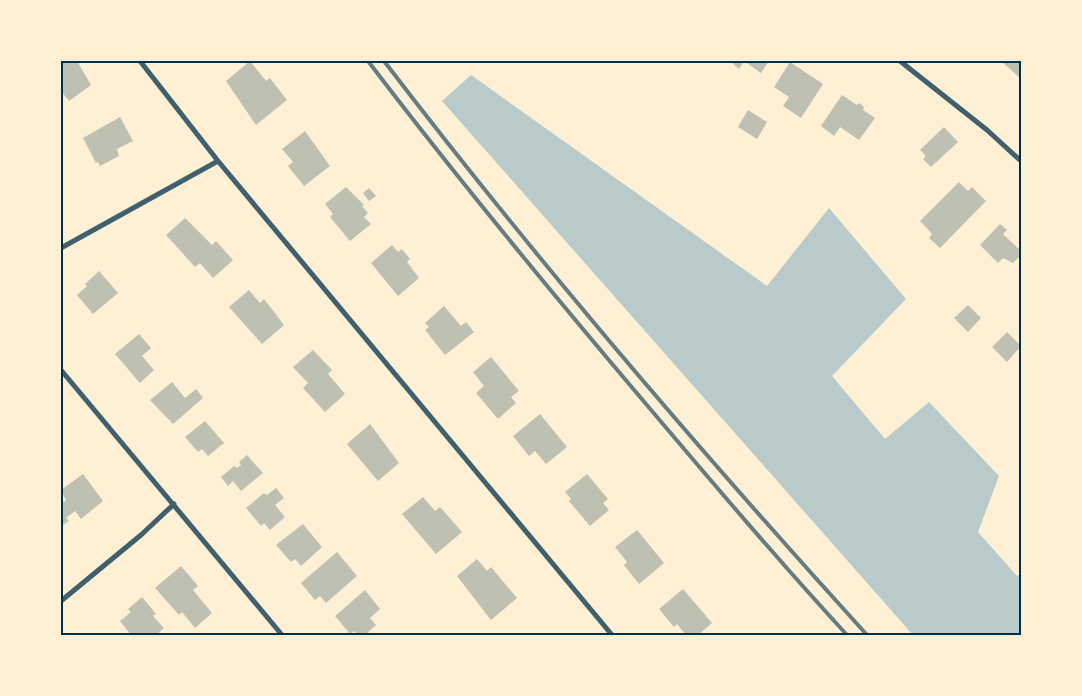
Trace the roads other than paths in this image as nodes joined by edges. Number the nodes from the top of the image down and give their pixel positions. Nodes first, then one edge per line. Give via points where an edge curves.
1 (140, 61) edge
2 (900, 61) edge
3 (218, 161) junction
4 (1021, 161) edge
5 (61, 248) edge
6 (61, 370) edge
7 (174, 504) junction
8 (61, 601) edge
9 (282, 635) edge
10 (612, 635) edge

1 - 3 street
2 - 4 street
3 - 5 street
3 - 10 street
6 - 7 street
7 - 8 street
7 - 9 street

